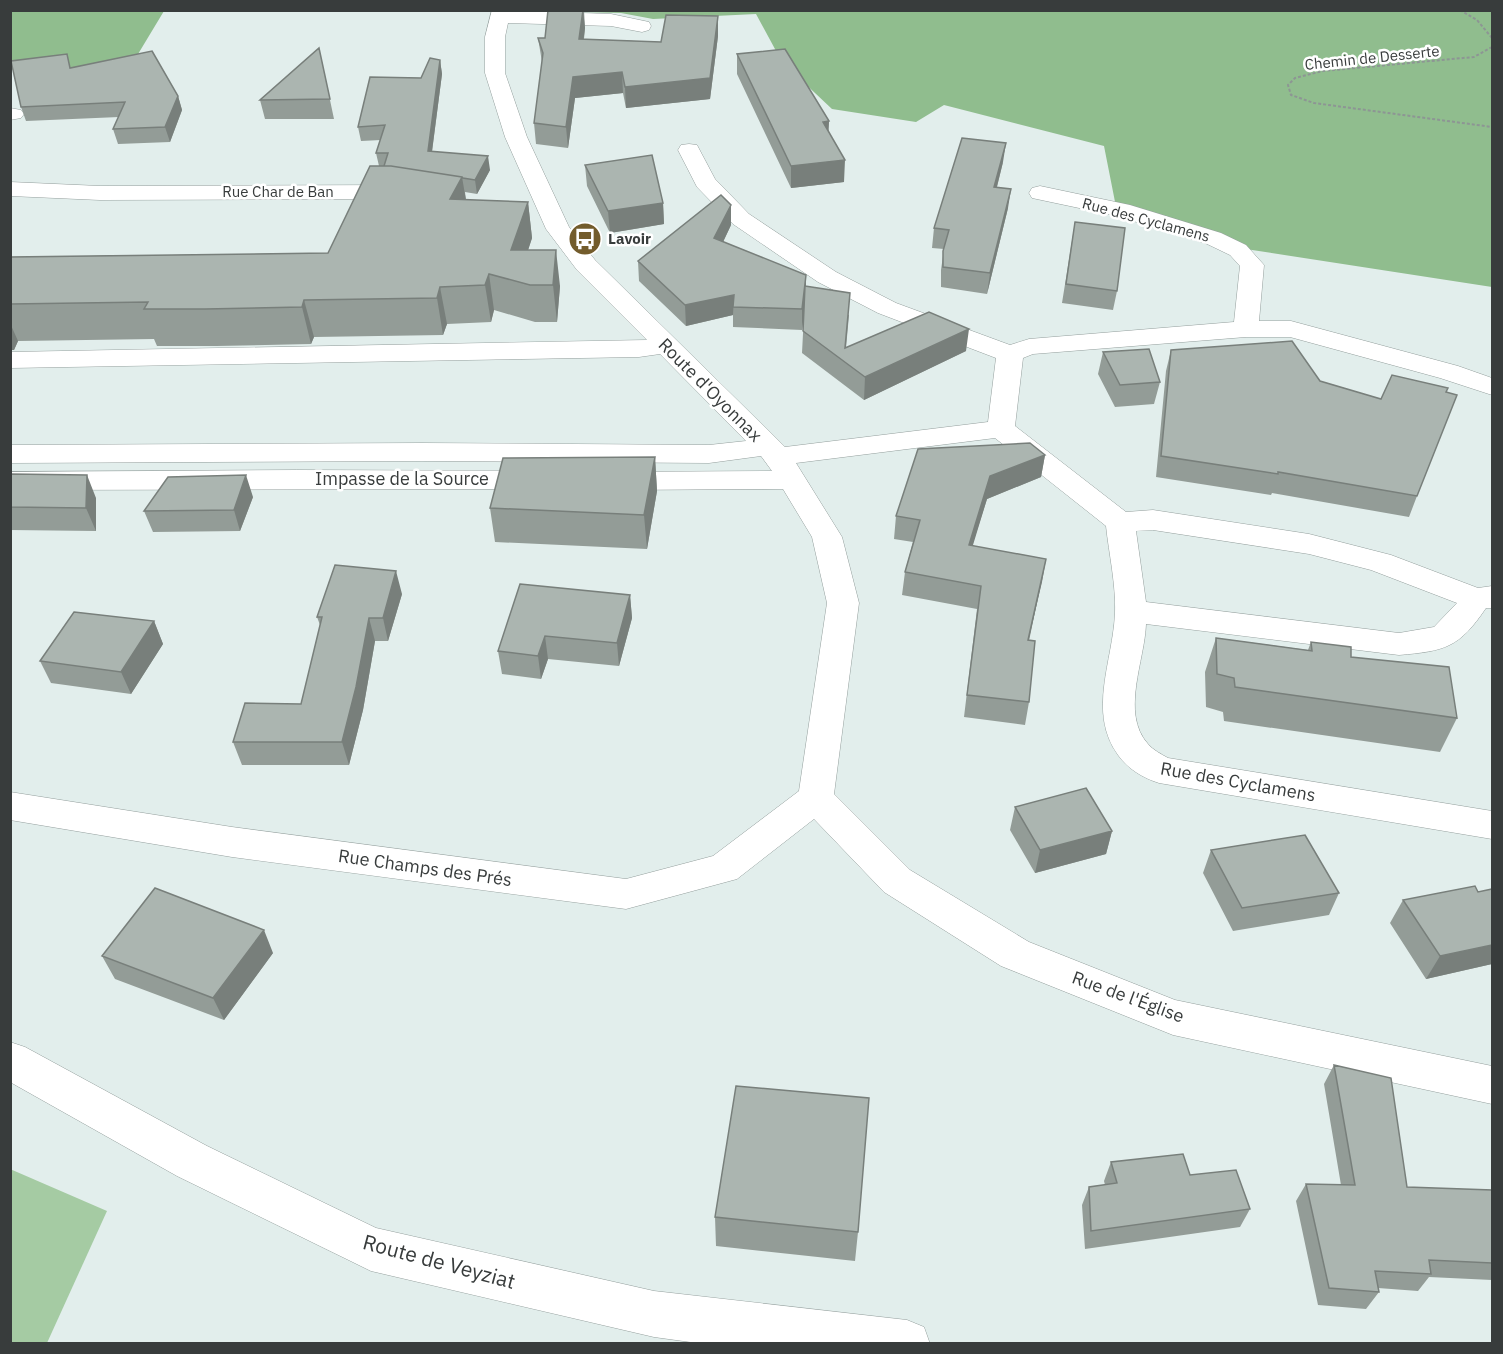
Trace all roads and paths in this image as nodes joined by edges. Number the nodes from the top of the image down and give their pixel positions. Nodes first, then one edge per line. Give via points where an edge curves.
1 (1460, 10) edge
2 (500, 14) edge
3 (642, 26) dead end
4 (1492, 38) edge
5 (1492, 47) edge
6 (1492, 127) edge
7 (689, 150) dead end
8 (10, 189) edge
9 (1040, 194) dead end
10 (422, 195) edge
11 (1246, 329) junction
12 (665, 345) junction
13 (1010, 354) junction
14 (10, 360) edge
15 (1492, 387) edge
16 (1000, 429) junction
17 (10, 454) edge
18 (779, 461) junction
19 (10, 482) edge
20 (1120, 522) junction
21 (1484, 598) edge
22 (1131, 611) junction
23 (816, 798) junction
24 (10, 806) edge
25 (1492, 825) edge
26 (10, 1060) edge
27 (1492, 1085) edge
28 (907, 1344) edge

1 - 4 path via 1477,20
2 - 3 street via 611,20
2 - 12 street, Route d'Oyonnax via 495,37 495,74 534,201 586,265
5 - 6 path, Chemin de Desserte via 1474,57 1323,71 1295,78 1288,85 1291,95 1314,103
7 - 13 street via 705,183 741,219 827,277 887,308
8 - 10 street, Rue Char de Ban
9 - 11 street, Rue des Cyclamens via 1122,210 1214,238 1238,250 1252,265
11 - 13 street via 1029,347
11 - 15 street via 1291,329
12 - 14 street via 639,349
12 - 18 street, Route d'Oyonnax
13 - 16 street
16 - 18 street
16 - 20 street
17 - 18 street via 700,454
18 - 19 street, Impasse de la Source via 722,482
18 - 23 street, Route d'Oyonnax via 827,537 843,603
20 - 21 street via 1153,520 1309,544 1380,562
20 - 22 street, Rue des Cyclamens
21 - 22 street via 1456,629 1435,641 1399,644
22 - 25 street, Rue des Cyclamens via 1117,714 1124,738 1141,761 1159,770
23 - 24 street, Rue Champs des Prés via 724,868 626,894 232,842
23 - 27 street, Rue de l'Église via 897,881 1015,954 1173,1017
26 - 28 street, Route de Veyziat via 192,1161 371,1249 654,1314

